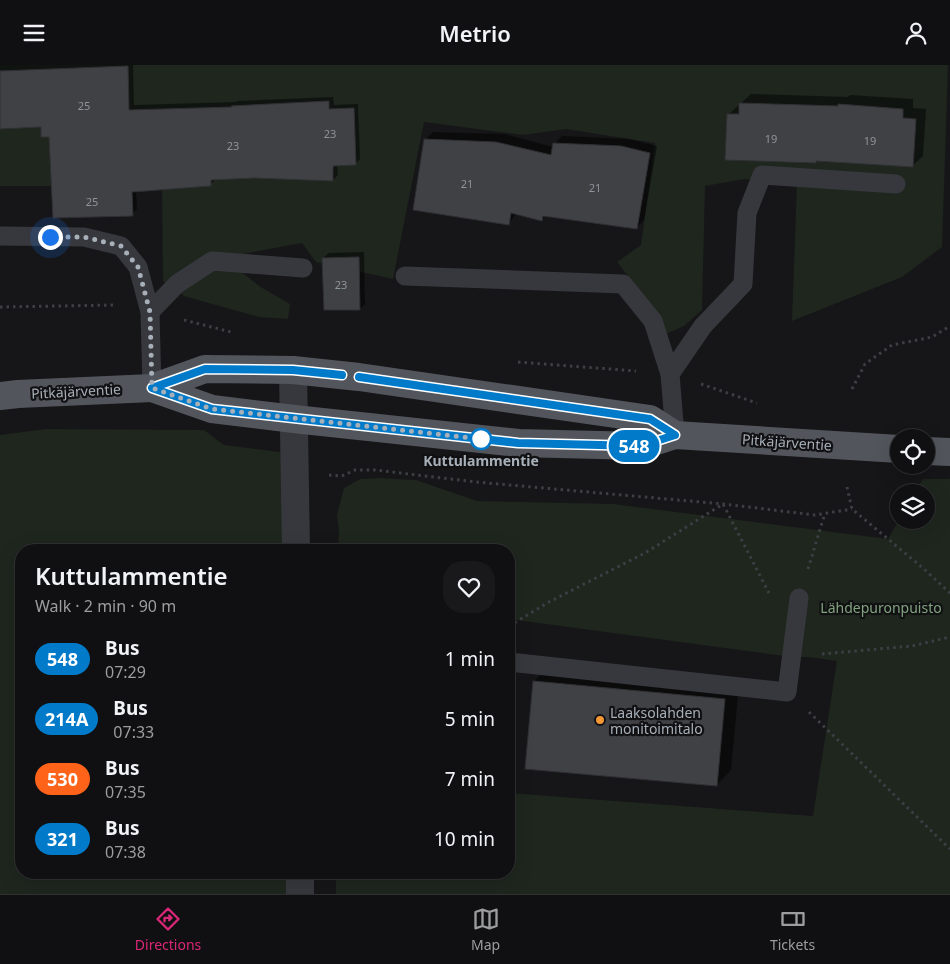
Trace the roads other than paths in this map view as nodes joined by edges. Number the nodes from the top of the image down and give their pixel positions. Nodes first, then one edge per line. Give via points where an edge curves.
1 (896, 184) dead end
2 (0, 236) edge
3 (303, 268) dead end
4 (406, 277) dead end
5 (150, 312) junction
6 (293, 370) junction
7 (670, 374) junction
8 (152, 388) junction
9 (0, 396) edge
10 (294, 419) junction
11 (675, 435) junction
12 (890, 448) edge
13 (935, 451) edge
14 (950, 452) edge
15 (296, 544) edge
16 (799, 598) road end
17 (515, 663) edge
18 (300, 879) edge
19 (300, 894) edge

1 - 7 lane via 762,175 747,213 743,284 703,326
2 - 5 lane via 84,237 121,246 138,267
3 - 5 lane via 212,261 177,284
4 - 7 lane via 623,284 653,321
5 - 8 lane
6 - 8 main road, Pitkäjärventie via 205,369
6 - 10 street
6 - 11 main road, Pitkäjärventie via 650,419
7 - 11 lane
8 - 9 main road, Pitkäjärventie
8 - 10 main road, Pitkäjärventie via 212,409
10 - 11 main road, Pitkäjärventie via 518,443 641,446
10 - 15 street
11 - 12 main road, Pitkäjärventie
13 - 14 main road
16 - 17 lane via 788,692
18 - 19 street

